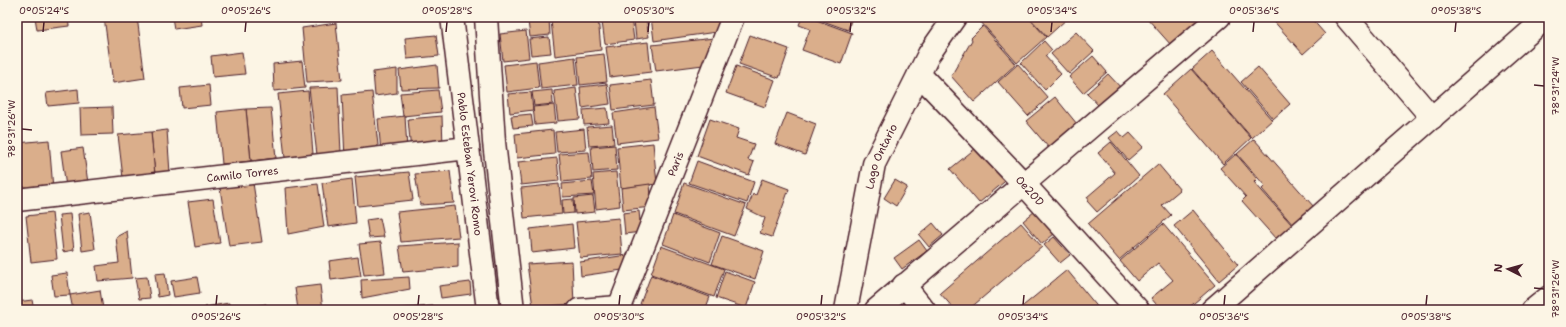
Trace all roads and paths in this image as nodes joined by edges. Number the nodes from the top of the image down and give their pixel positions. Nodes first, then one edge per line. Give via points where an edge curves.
1 (452, 17) edge
2 (486, 17) edge
3 (733, 17) edge
4 (955, 17) edge
5 (1219, 17) edge
6 (1346, 17) edge
7 (1547, 17) edge
8 (919, 74) junction
9 (1432, 118) junction
10 (468, 148) junction
11 (1024, 184) junction
12 (17, 200) edge
13 (904, 285) junction
14 (1549, 297) edge
15 (618, 309) edge
16 (488, 310) edge
17 (512, 310) edge
18 (579, 310) edge
19 (846, 310) edge
20 (876, 310) edge
21 (924, 310) edge
22 (1138, 310) edge
23 (1212, 310) edge
24 (1533, 310) edge

1 - 10 street, Pablo Esteban Yerovi Romo
2 - 17 street via 494,142
3 - 15 street, Paris
4 - 8 street, Lago Ontario via 929,54
5 - 11 street
6 - 9 street
7 - 9 street
8 - 11 street, Oe20D
8 - 19 street, Lago Ontario via 874,164
9 - 23 street
10 - 12 street, Camilo Torres
10 - 16 street, Pablo Esteban Yerovi Romo
11 - 13 street
11 - 22 street, Oe20D
13 - 20 street
13 - 21 street
14 - 24 street
15 - 18 street

